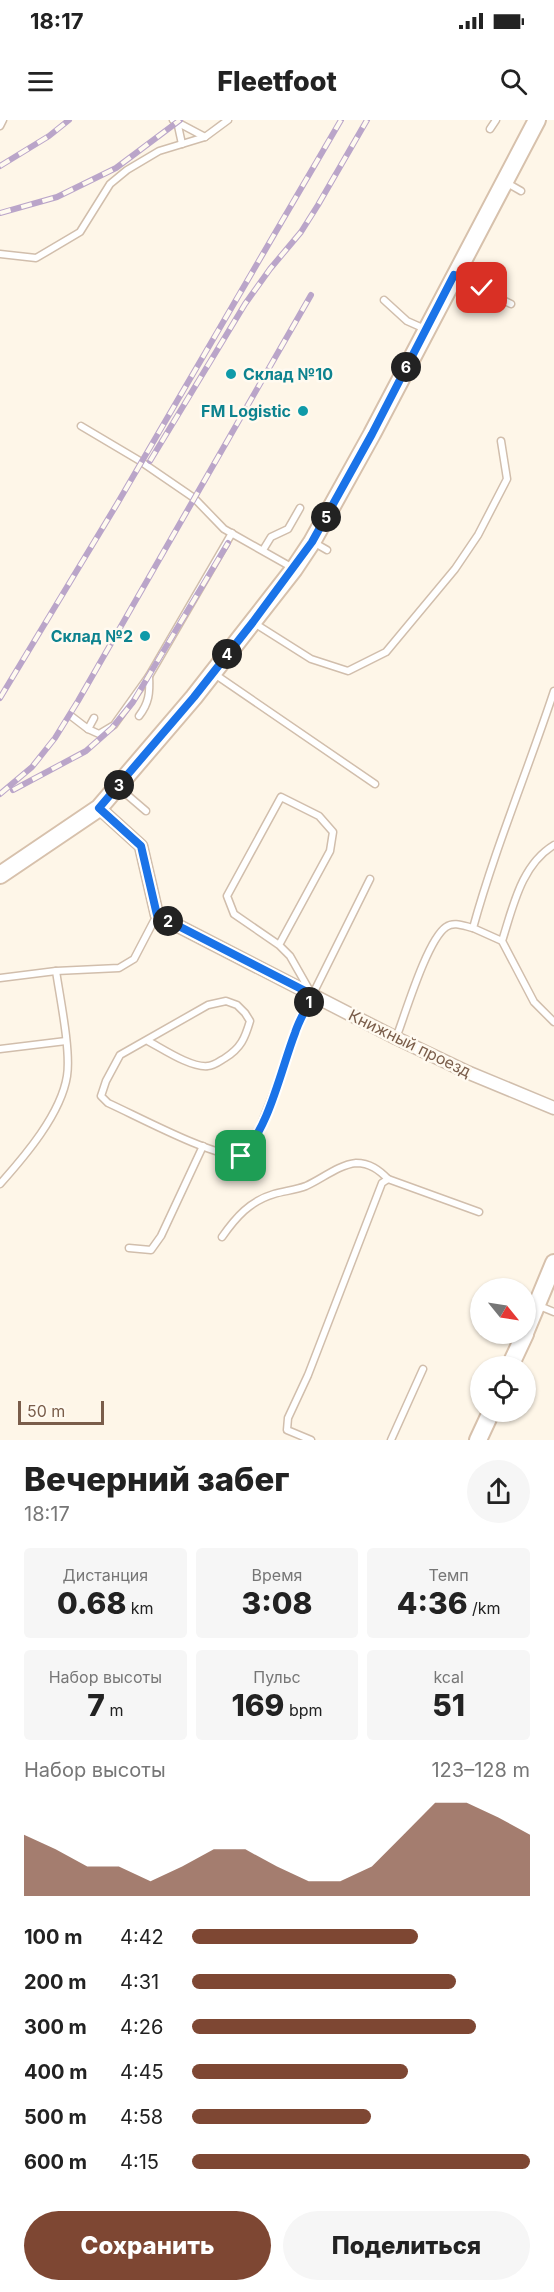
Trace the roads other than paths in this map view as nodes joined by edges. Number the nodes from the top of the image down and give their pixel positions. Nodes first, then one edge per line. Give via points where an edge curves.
1 (3, 120) edge
2 (228, 120) edge
3 (496, 120) edge
4 (537, 120) edge
5 (176, 121) edge
6 (0, 126) edge
7 (490, 129) dead end
8 (205, 137) junction
9 (182, 144) junction
10 (504, 181) junction
11 (521, 191) dead end
12 (0, 254) edge
13 (454, 275) junction
14 (384, 300) dead end
15 (511, 304) dead end
16 (426, 330) junction
17 (81, 426) dead end
18 (501, 441) dead end
19 (300, 508) dead end
20 (231, 533) junction
21 (263, 550) junction
22 (294, 569) junction
23 (253, 622) junction
24 (212, 673) junction
25 (149, 676) junction
26 (554, 691) edge
27 (71, 716) dead end
28 (139, 716) dead end
29 (94, 718) dead end
30 (88, 729) junction
31 (375, 784) dead end
32 (117, 787) junction
33 (99, 808) junction
34 (146, 811) dead end
35 (554, 844) edge
36 (0, 875) edge
37 (370, 879) dead end
38 (157, 915) junction
39 (472, 928) junction
40 (502, 941) junction
41 (279, 945) junction
42 (56, 971) junction
43 (0, 978) edge
44 (313, 995) junction
45 (554, 1022) edge
46 (396, 1038) junction
47 (66, 1041) junction
48 (148, 1041) junction
49 (0, 1049) edge
50 (554, 1108) edge
51 (203, 1146) junction
52 (388, 1179) junction
53 (0, 1184) edge
54 (479, 1212) dead end
55 (222, 1237) dead end
56 (129, 1248) dead end
57 (554, 1263) edge
58 (537, 1305) joint
59 (554, 1312) edge
60 (423, 1369) dead end
61 (486, 1422) edge
62 (311, 1440) edge
63 (391, 1440) edge
64 (478, 1440) edge

1 - 6 lane
2 - 8 lane
3 - 7 lane
4 - 10 main road
5 - 8 lane
5 - 9 lane
8 - 9 lane
9 - 12 lane via 159,151 110,184 80,232 36,258
10 - 11 lane
10 - 13 main road
13 - 15 lane
13 - 16 main road
14 - 16 lane via 407,321
16 - 22 main road via 319,546
17 - 20 lane via 194,498
18 - 23 lane via 507,479 478,535 386,652 348,671 310,659
19 - 21 lane via 288,529 271,537
20 - 21 lane
20 - 25 lane
21 - 22 lane
22 - 23 main road
23 - 24 main road
24 - 31 lane
24 - 32 main road
25 - 28 lane via 147,705
25 - 30 lane via 114,725 99,734
26 - 39 lane
27 - 30 lane
29 - 30 lane
32 - 33 main road
32 - 34 lane
33 - 36 main road
33 - 38 street via 141,846
35 - 40 lane via 526,873
37 - 44 lane
38 - 42 lane via 134,959 119,968
38 - 44 street, Книжный проезд
39 - 40 lane
39 - 46 lane via 457,924 446,927 434,943
40 - 45 lane via 534,1002
41 - 41 lane via 330,851 333,832 319,816 281,797 227,896 234,914
41 - 44 lane
42 - 43 lane
42 - 47 lane
44 - 46 street, Книжный проезд
44 - 51 lane via 295,1030 249,1149 241,1156 233,1156
46 - 50 street, Книжный проезд
47 - 49 lane
47 - 53 lane via 68,1074 61,1097 39,1136
48 - 48 lane via 191,1063 210,1066 238,1049 250,1021 237,1005 226,1001 208,1005
48 - 51 lane via 120,1055 101,1096
51 - 56 lane via 151,1250
52 - 54 lane
52 - 55 lane via 375,1167 345,1165 303,1187 259,1200 236,1216
52 - 62 lane via 382,1183 288,1418 287,1430
57 - 58 main road
58 - 59 lane
60 - 63 lane
61 - 64 main road

